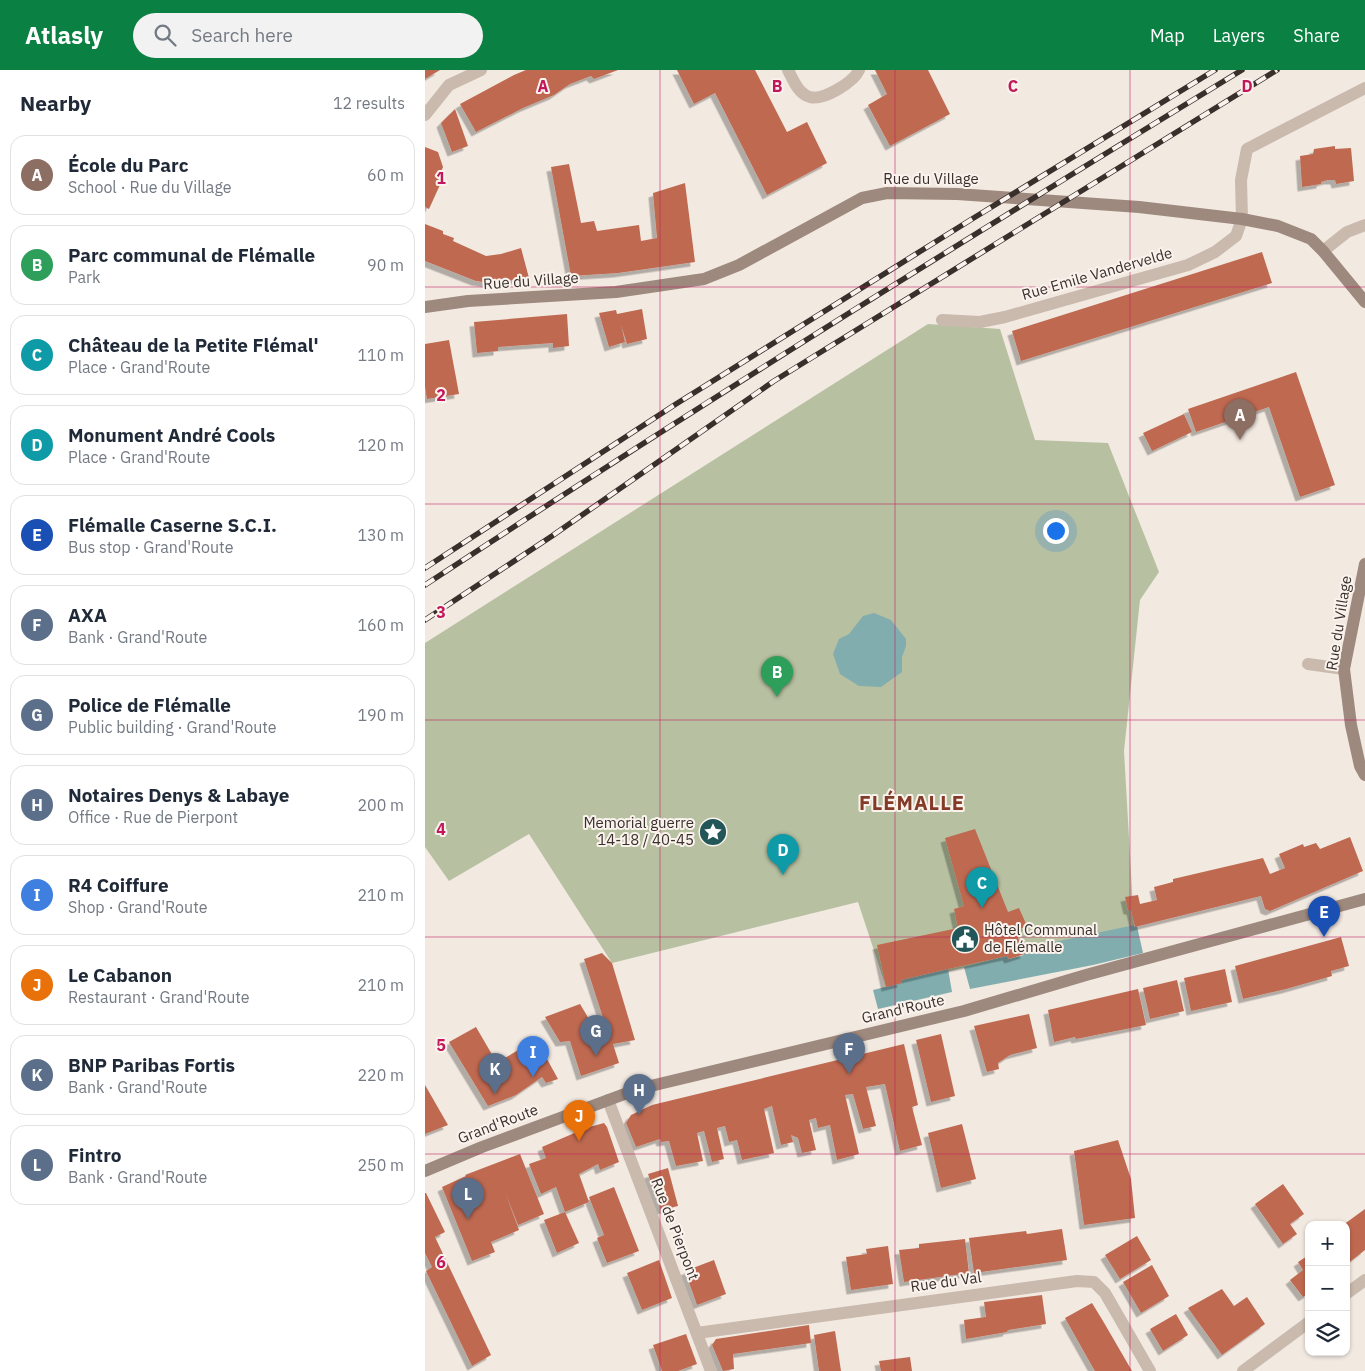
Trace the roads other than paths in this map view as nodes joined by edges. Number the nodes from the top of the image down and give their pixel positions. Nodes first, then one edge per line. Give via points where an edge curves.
1 (481, 70) edge
2 (788, 70) edge
3 (859, 70) edge
4 (1365, 88) edge
5 (425, 115) edge
6 (1242, 219) junction
7 (1365, 225) edge
8 (1323, 251) junction
9 (1365, 302) edge
10 (425, 307) edge
11 (942, 320) dead end
12 (1365, 564) edge
13 (1308, 664) dead end
14 (1344, 669) junction
15 (1365, 775) edge
16 (1365, 900) edge
17 (608, 1100) junction
18 (425, 1171) edge
19 (1365, 1280) edge
20 (1350, 1291) edge
21 (1305, 1325) edge
22 (697, 1332) junction
23 (711, 1371) edge
24 (1150, 1371) edge
25 (1243, 1371) edge

1 - 5 street via 449,85
2 - 3 street via 800,91 809,97 835,91 853,79
4 - 6 street via 1247,149 1241,180
6 - 8 street, Rue du Village via 1278,226 1311,238
6 - 10 street, Rue du Village via 957,194 887,193 862,198 739,265 703,279 616,292 468,301
6 - 11 street, Rue Emile Vandervelde via 1236,236 1215,252 1188,265 1005,317 980,322
7 - 8 street via 1347,232
8 - 9 street, Rue du Village
12 - 14 street, Rue du Village
13 - 14 street
14 - 15 street, Rue du Village via 1351,725
16 - 17 street, Grand'Route via 964,1011 690,1076
17 - 18 street, Grand'Route via 481,1146
17 - 22 street, Rue de Pierpont
19 - 20 street
21 - 25 street
22 - 23 street, Rue de Pierpont
22 - 24 street, Rue du Val via 1077,1281 1094,1282 1105,1293

